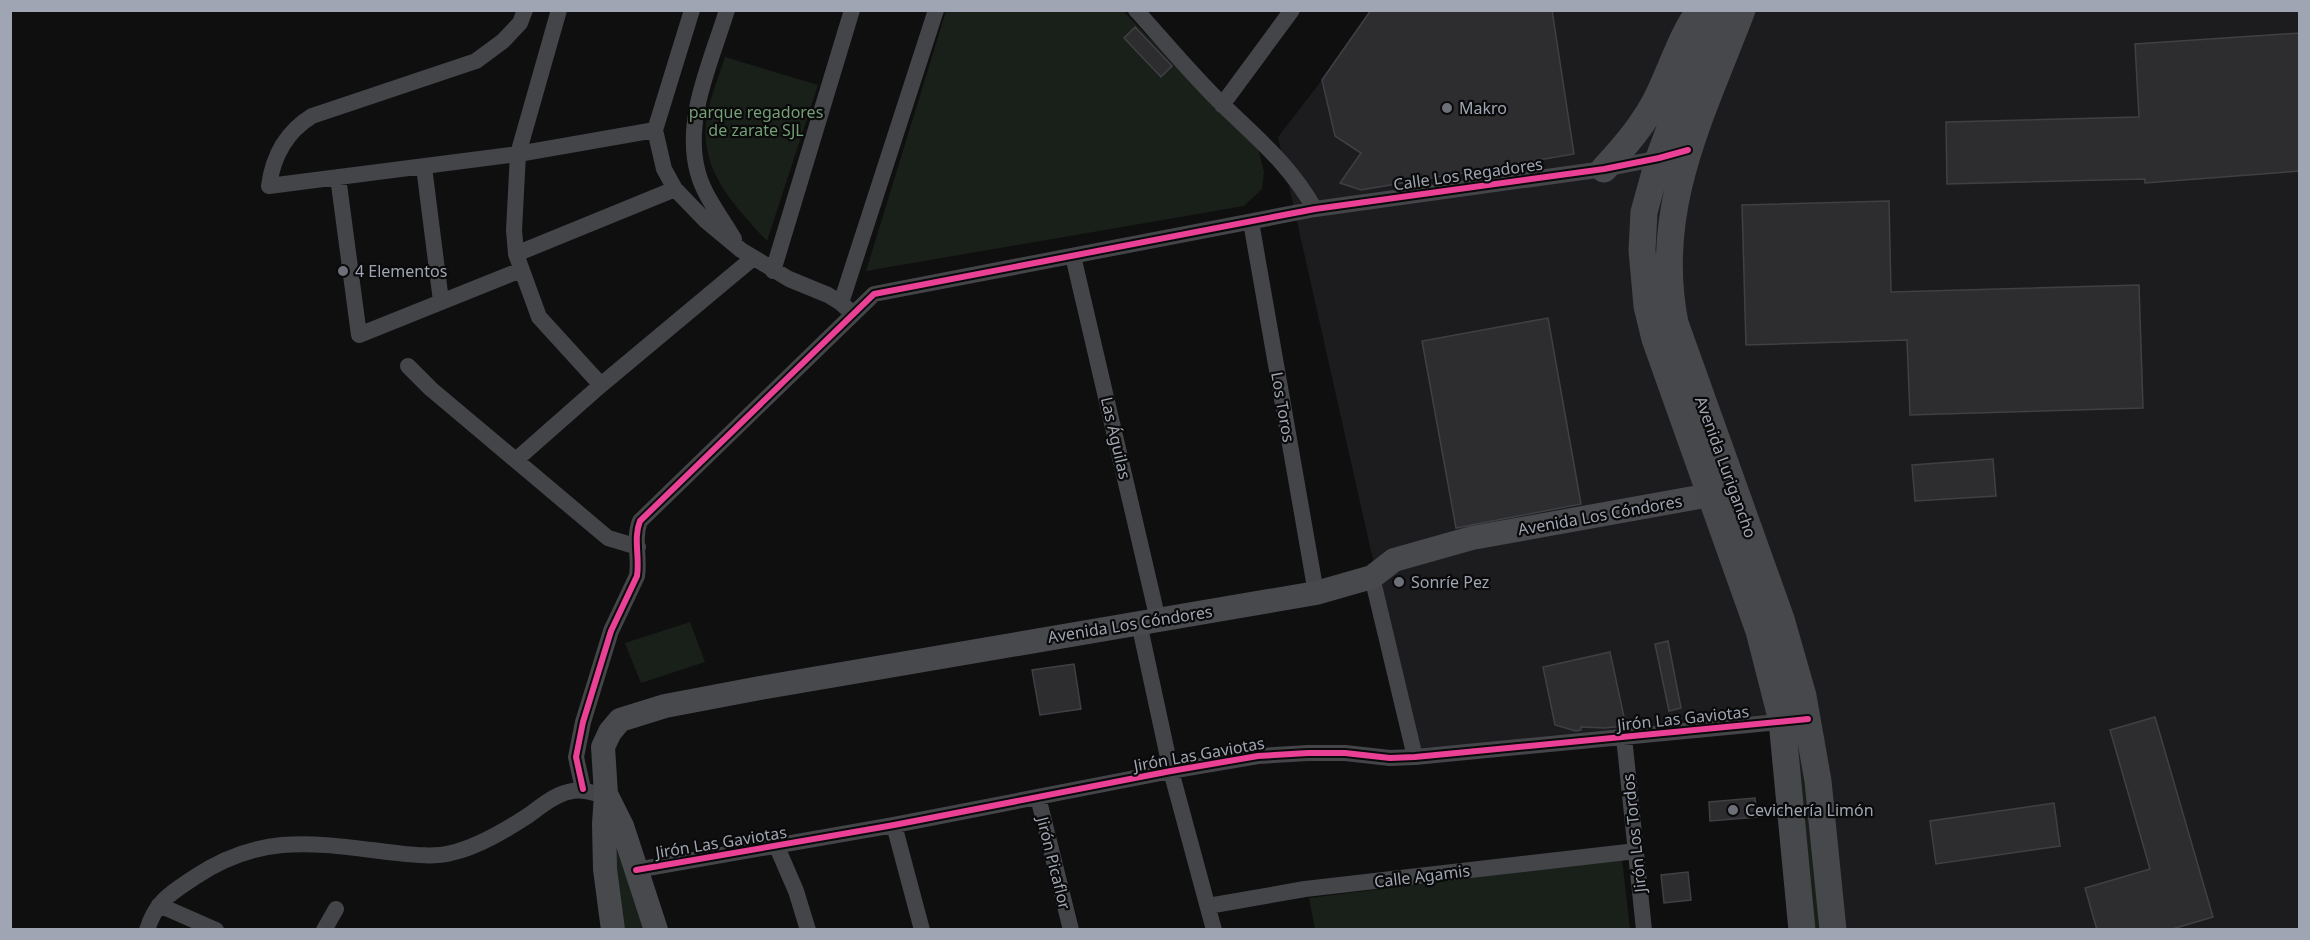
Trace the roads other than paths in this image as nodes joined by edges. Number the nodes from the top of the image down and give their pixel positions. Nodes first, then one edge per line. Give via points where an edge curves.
1 (525, 10) edge
2 (559, 10) edge
3 (692, 10) edge
4 (727, 10) edge
5 (852, 10) edge
6 (936, 10) edge
7 (1136, 10) edge
8 (1292, 10) edge
9 (1700, 10) edge
10 (1714, 10) edge
11 (1742, 10) edge
12 (1222, 105) junction
13 (655, 130) junction
14 (1688, 150) junction
15 (518, 154) junction
16 (1659, 158) junction
17 (424, 167) junction
18 (1604, 169) junction
19 (338, 177) junction
20 (675, 189) junction
21 (1315, 209) junction
22 (1251, 222) junction
23 (747, 254) junction
24 (1073, 256) junction
25 (518, 262) junction
26 (773, 271) junction
27 (441, 301) junction
28 (841, 303) junction
29 (853, 314) junction
30 (408, 366) dead end
31 (601, 385) junction
32 (517, 459) junction
33 (1710, 495) junction
34 (638, 547) junction
35 (1372, 578) junction
36 (1316, 593) junction
37 (1148, 621) junction
38 (1795, 720) junction
39 (1624, 737) junction
40 (1415, 757) junction
41 (1171, 771) junction
42 (595, 792) junction
43 (1038, 797) junction
44 (894, 825) junction
45 (777, 847) junction
46 (1636, 851) junction
47 (636, 870) junction
48 (159, 905) junction
49 (1208, 906) junction
50 (336, 909) dead end
51 (147, 930) edge
52 (216, 930) edge
53 (324, 930) edge
54 (613, 930) edge
55 (656, 930) edge
56 (808, 930) edge
57 (922, 930) edge
58 (1071, 930) edge
59 (1214, 930) edge
60 (1644, 930) edge
61 (1802, 930) edge
62 (1833, 930) edge

1 - 19 street via 520,23 477,61 312,116 297,125 271,166 268,186
2 - 15 street
3 - 13 street
4 - 23 street via 694,118 693,144 698,175
5 - 26 street
6 - 28 street
7 - 12 street
8 - 12 street
9 - 18 main road via 1680,43 1647,117
10 - 16 main road, Avenida Lurigancho
11 - 14 main road, Avenida Lurigancho
12 - 21 street via 1278,157
13 - 15 street
13 - 20 street via 664,169
14 - 16 street, Calle Los Regadores
14 - 38 main road, Avenida Lurigancho via 1669,242 1675,323 1781,619
15 - 17 street
15 - 25 street via 514,230
16 - 18 street, Calle Los Regadores
16 - 33 main road, Avenida Lurigancho via 1642,234 1647,306
17 - 19 street
17 - 27 street
18 - 21 street, Calle Los Regadores
19 - 27 street via 359,335
20 - 23 street
20 - 25 street
21 - 22 street, Calle Los Regadores
22 - 24 street, Calle Los Regadores
22 - 36 street, Los Toros
23 - 26 street
23 - 31 street
24 - 29 street, Calle Los Regadores via 874,294
24 - 37 street, Las Águilas
25 - 27 street
25 - 31 street via 539,317
26 - 28 street
28 - 29 street
29 - 34 street, Calle Los Regadores via 640,522
30 - 32 street
31 - 32 street
32 - 34 street via 608,538
33 - 35 main road, Avenida Los Cóndores via 1472,538 1394,560
33 - 38 main road, Avenida Lurigancho
34 - 42 street, Calle Los Regadores via 637,576 611,631 576,757
35 - 36 main road, Avenida Los Cóndores
35 - 40 street
36 - 37 main road, Avenida Los Cóndores
37 - 41 street, Las Águilas
37 - 42 main road, Avenida Los Cóndores via 760,688 639,713 620,720 610,732 603,747
38 - 39 street, Jirón Las Gaviotas
38 - 61 main road, Avenida Lurigancho
38 - 62 main road, Avenida Lurigancho via 1818,781
39 - 40 street, Jirón Las Gaviotas
39 - 46 street, Jirón Los Tordos
40 - 41 street, Jirón Las Gaviotas via 1308,753 1258,756
41 - 43 street, Jirón Las Gaviotas
41 - 49 street, Las Águilas
42 - 47 main road via 622,826
42 - 48 street via 565,792 477,844 449,854 418,855 312,843 255,848 200,874
42 - 54 main road, Avenida Los Cóndores via 604,824
43 - 44 street, Jirón Las Gaviotas
43 - 58 street, Jirón Picaflor
44 - 45 street, Jirón Las Gaviotas
44 - 57 street
45 - 47 street, Jirón Las Gaviotas
45 - 56 street
46 - 49 street, Calle Agamis via 1305,889
46 - 60 street, Jirón Los Tordos
47 - 55 main road
48 - 51 street
48 - 52 street
49 - 59 street, Las Águilas
50 - 53 street

